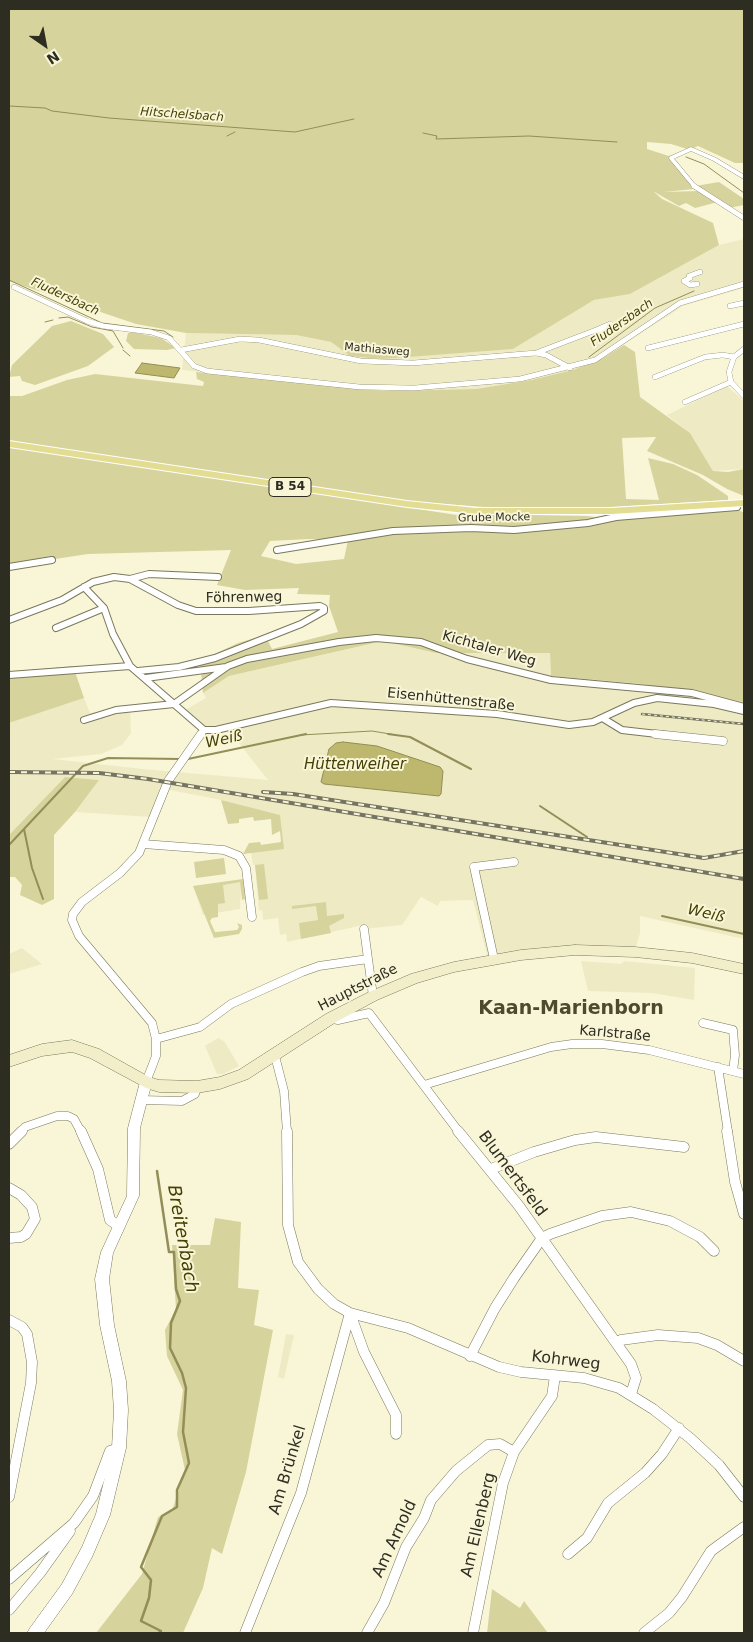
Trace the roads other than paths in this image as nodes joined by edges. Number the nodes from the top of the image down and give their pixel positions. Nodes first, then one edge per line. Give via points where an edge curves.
1 (744, 176) edge
2 (744, 218) edge
3 (700, 272) dead end
4 (744, 284) edge
5 (14, 287) dead end
6 (708, 293) junction
7 (744, 303) edge
8 (730, 306) dead end
9 (744, 324) edge
10 (596, 330) dead end
11 (648, 348) dead end
12 (744, 349) edge
13 (182, 350) junction
14 (536, 353) junction
15 (734, 357) junction
16 (570, 368) junction
17 (655, 377) dead end
18 (731, 382) junction
19 (744, 396) edge
20 (685, 402) dead end
21 (9, 444) edge
22 (740, 503) edge
23 (277, 550) dead end
24 (52, 560) dead end
25 (9, 567) edge
26 (218, 577) dead end
27 (130, 579) junction
28 (84, 587) junction
29 (104, 608) junction
30 (9, 620) edge
31 (56, 628) dead end
32 (130, 666) junction
33 (228, 666) junction
34 (138, 670) junction
35 (9, 675) edge
36 (146, 678) junction
37 (174, 704) junction
38 (744, 706) edge
39 (744, 711) edge
40 (604, 719) junction
41 (84, 720) dead end
42 (204, 730) junction
43 (723, 740) dead end
44 (143, 844) junction
45 (514, 862) dead end
46 (252, 917) dead end
47 (364, 929) dead end
48 (368, 959) junction
49 (494, 959) junction
50 (744, 969) edge
51 (373, 996) junction
52 (331, 1018) junction
53 (703, 1023) dead end
54 (156, 1039) junction
55 (275, 1056) junction
56 (9, 1061) edge
57 (718, 1067) junction
58 (733, 1071) junction
59 (744, 1074) edge
60 (146, 1082) junction
61 (424, 1085) junction
62 (198, 1087) junction
63 (140, 1100) junction
64 (9, 1144) edge
65 (684, 1147) dead end
66 (491, 1169) junction
67 (9, 1188) edge
68 (744, 1214) edge
69 (119, 1226) junction
70 (9, 1238) edge
71 (542, 1238) junction
72 (714, 1251) dead end
73 (350, 1313) junction
74 (9, 1320) edge
75 (616, 1343) junction
76 (470, 1356) junction
77 (744, 1361) edge
78 (555, 1376) junction
79 (631, 1394) junction
80 (679, 1428) junction
81 (396, 1434) dead end
82 (119, 1448) junction
83 (514, 1452) junction
84 (9, 1497) edge
85 (744, 1497) edge
86 (74, 1523) junction
87 (744, 1527) edge
88 (568, 1554) dead end
89 (9, 1579) edge
90 (9, 1610) edge
91 (35, 1633) edge
92 (245, 1633) edge
93 (367, 1633) edge
94 (472, 1633) edge
95 (644, 1633) edge

1 - 2 street via 691,149 671,158 698,190
3 - 6 street via 689,276 684,283 697,284
4 - 6 street
5 - 13 street via 87,321 169,338
6 - 16 street via 680,303 600,358
7 - 8 street
9 - 11 street
10 - 14 street
12 - 15 street
13 - 14 street, Mathiasweg via 240,339 260,340 361,361 412,363
13 - 16 street via 194,366 207,371 360,387 466,385 520,379
14 - 16 street, Mathiasweg
15 - 17 street via 705,357
15 - 18 street via 730,365
18 - 19 street
18 - 20 street
21 - 22 main road, B 54 via 407,504 476,511 573,512
22 - 23 street, Grube Mocke via 737,507 514,530 393,531
24 - 25 street
26 - 27 street via 150,574
27 - 28 street, Föhrenweg via 105,579
27 - 34 street, Föhrenweg via 196,611 324,608 301,624 215,658 179,667
28 - 29 street
28 - 30 street, Föhrenweg via 62,600
29 - 31 street
29 - 32 street
32 - 34 street
32 - 35 street
33 - 36 street, Kichtaler Weg
33 - 37 street, Kichtaler Weg
33 - 38 street, Kichtaler Weg via 259,656 339,642 399,638 551,680 673,690
34 - 36 street
36 - 37 street
37 - 41 street via 116,710
37 - 42 street
39 - 40 street via 657,698 634,703
40 - 42 street, Eisenhüttenstraße via 569,725 497,714 331,703
40 - 43 street via 622,730
42 - 44 street via 166,788
44 - 46 street via 224,850 239,856 246,868
44 - 54 street via 132,862 82,902 72,920 79,936 145,1012
45 - 49 street via 474,867
47 - 48 street
48 - 51 street
48 - 54 street via 319,966 302,972 231,1004 200,1027
49 - 50 main road, Hauptstraße via 574,950 611,950 692,958
49 - 51 main road, Hauptstraße via 423,976
51 - 52 main road, Hauptstraße
52 - 55 main road, Hauptstraße
52 - 61 street, Blumertsfeld via 338,1020 369,1013
53 - 58 street via 730,1028 734,1033
54 - 60 street via 156,1056
55 - 62 main road, Hauptstraße via 243,1075
55 - 73 street, Kohrweg via 287,1113 286,1200 292,1246 304,1272 318,1289
56 - 60 main road, Hauptstraße via 42,1050 78,1047
57 - 58 street, Karlstraße
57 - 61 street, Karlstraße via 649,1050 572,1044 551,1047
57 - 68 street via 735,1182
58 - 59 street, Karlstraße
60 - 62 main road, Hauptstraße via 159,1086
60 - 63 street
61 - 66 street, Blumertsfeld
62 - 63 street via 195,1094 182,1101
63 - 69 street via 134,1128 133,1196
64 - 69 street via 25,1127 58,1116 74,1119 98,1169 110,1220
65 - 66 street via 596,1137 534,1152
66 - 71 street, Blumertsfeld
67 - 70 street via 32,1207 35,1219 26,1234
69 - 82 street via 107,1252 102,1279 105,1316 119,1381
71 - 72 street via 602,1216 631,1212 670,1222 700,1238
71 - 75 street, Blumertsfeld
71 - 76 street via 495,1308
73 - 76 street, Kohrweg via 408,1328
73 - 81 street via 364,1352 396,1414
73 - 92 street, Am Brünkel via 301,1493
74 - 84 street via 22,1326 27,1334 32,1362 31,1383
75 - 77 street via 658,1336 698,1338
75 - 79 street, Blumertsfeld via 634,1371 636,1378
76 - 78 street, Kohrweg via 499,1367
78 - 79 street, Kohrweg via 605,1382
78 - 83 street, Am Ellenberg via 552,1396
79 - 80 street, Kohrweg
80 - 85 street, Kohrweg via 719,1465
80 - 88 street via 662,1454 645,1473 608,1503 587,1538
82 - 86 street via 110,1451 93,1496
82 - 91 street via 103,1515 87,1552 67,1588
83 - 93 street, Am Arnold via 500,1444 488,1445 456,1471 430,1500 424,1518 406,1547 384,1604
83 - 94 street, Am Ellenberg via 502,1482
86 - 89 street
86 - 90 street via 40,1573
87 - 95 street via 710,1551 678,1602

